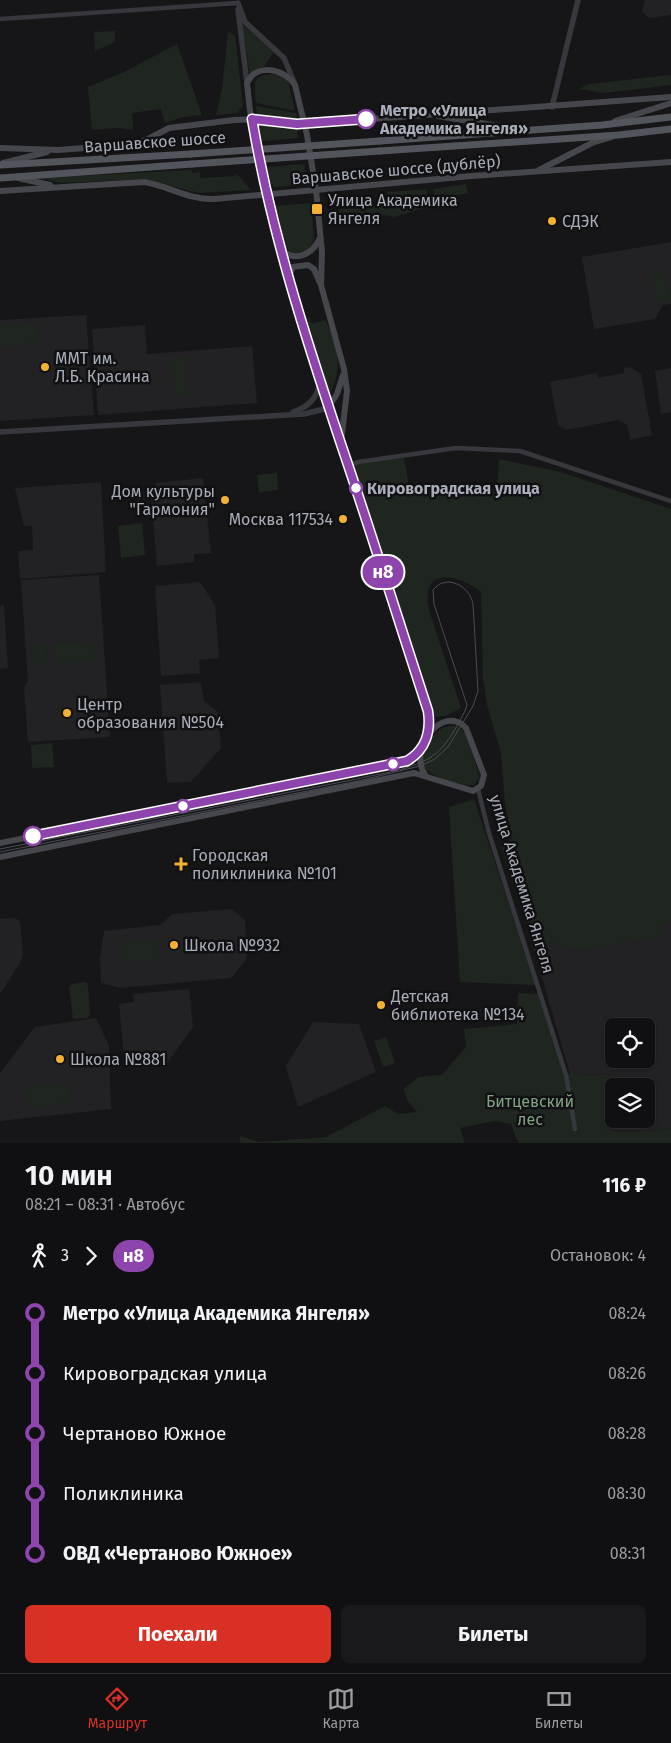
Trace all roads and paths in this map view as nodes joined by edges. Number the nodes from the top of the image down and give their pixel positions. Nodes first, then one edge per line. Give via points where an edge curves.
1 (578, 0) edge
2 (238, 1) edge
3 (0, 19) edge
4 (247, 83) junction
5 (295, 84) junction
6 (671, 97) edge
7 (671, 103) edge
8 (552, 107) junction
9 (427, 114) junction
10 (671, 117) edge
11 (252, 119) junction
12 (304, 124) junction
13 (602, 125) junction
14 (671, 129) edge
15 (525, 130) junction
16 (619, 135) junction
17 (0, 148) edge
18 (58, 150) junction
19 (671, 162) edge
20 (0, 164) edge
21 (535, 172) junction
22 (8, 177) junction
23 (0, 178) edge
24 (63, 186) junction
25 (316, 190) junction
26 (0, 191) edge
27 (266, 195) junction
28 (320, 236) junction
29 (278, 247) junction
30 (288, 279) junction
31 (321, 285) junction
32 (344, 369) junction
33 (320, 382) junction
34 (328, 408) junction
35 (288, 413) junction
36 (0, 432) edge
37 (341, 442) junction
38 (349, 466) junction
39 (671, 501) edge
40 (428, 711) junction
41 (452, 722) junction
42 (428, 735) junction
43 (421, 750) junction
44 (426, 776) junction
45 (478, 789) junction
46 (150, 813) junction
47 (151, 827) junction
48 (0, 843) edge
49 (0, 857) edge
50 (575, 1129) dead end

1 - 8 street
2 - 3 street
2 - 4 street
2 - 5 street via 245,22 284,58
4 - 5 main road via 256,73 276,70
4 - 11 main road
5 - 12 main road
6 - 8 main road
7 - 13 main road
8 - 9 main road
9 - 12 main road
9 - 15 main road
10 - 13 main road, Варшавское шоссе
11 - 12 main road
11 - 18 main road via 174,127 127,145
11 - 27 main road
12 - 25 main road
13 - 15 main road, Варшавское шоссе
14 - 16 main road, Варшавское шоссе
15 - 20 main road, Варшавское шоссе, bridge
16 - 21 main road via 594,142
16 - 22 main road, Варшавское шоссе, bridge
17 - 18 main road
18 - 20 main road
19 - 21 main road, Варшавское шоссе (дублёр)
21 - 25 main road, Варшавское шоссе (дублёр)
22 - 23 main road, Варшавское шоссе
22 - 24 main road
24 - 26 main road, Варшавское шоссе (дублёр)
24 - 27 main road, Варшавское шоссе (дублёр) via 144,182 200,199
25 - 27 main road, Варшавское шоссе (дублёр)
25 - 28 main road
27 - 29 main road
28 - 29 main road via 312,250 297,257 286,255
28 - 31 main road
29 - 30 main road
30 - 31 main road via 293,267 308,265 314,269
30 - 33 main road
31 - 32 main road
32 - 34 main road via 337,394
32 - 37 main road via 346,391
33 - 34 main road
33 - 35 street via 316,396 309,404
34 - 35 street via 312,413
34 - 37 main road
35 - 36 street
37 - 38 main road
38 - 39 street via 448,448 520,451
38 - 40 main road
40 - 41 main road via 436,721
40 - 42 main road
41 - 42 main road via 436,726
41 - 45 main road via 466,728 484,775
42 - 43 main road
43 - 44 main road via 419,762
43 - 46 main road via 407,761
44 - 45 main road via 464,790
44 - 47 main road via 414,774
45 - 50 street, улица Академика Янгеля via 566,1075
46 - 47 main road via 155,821
46 - 48 main road
47 - 49 main road

